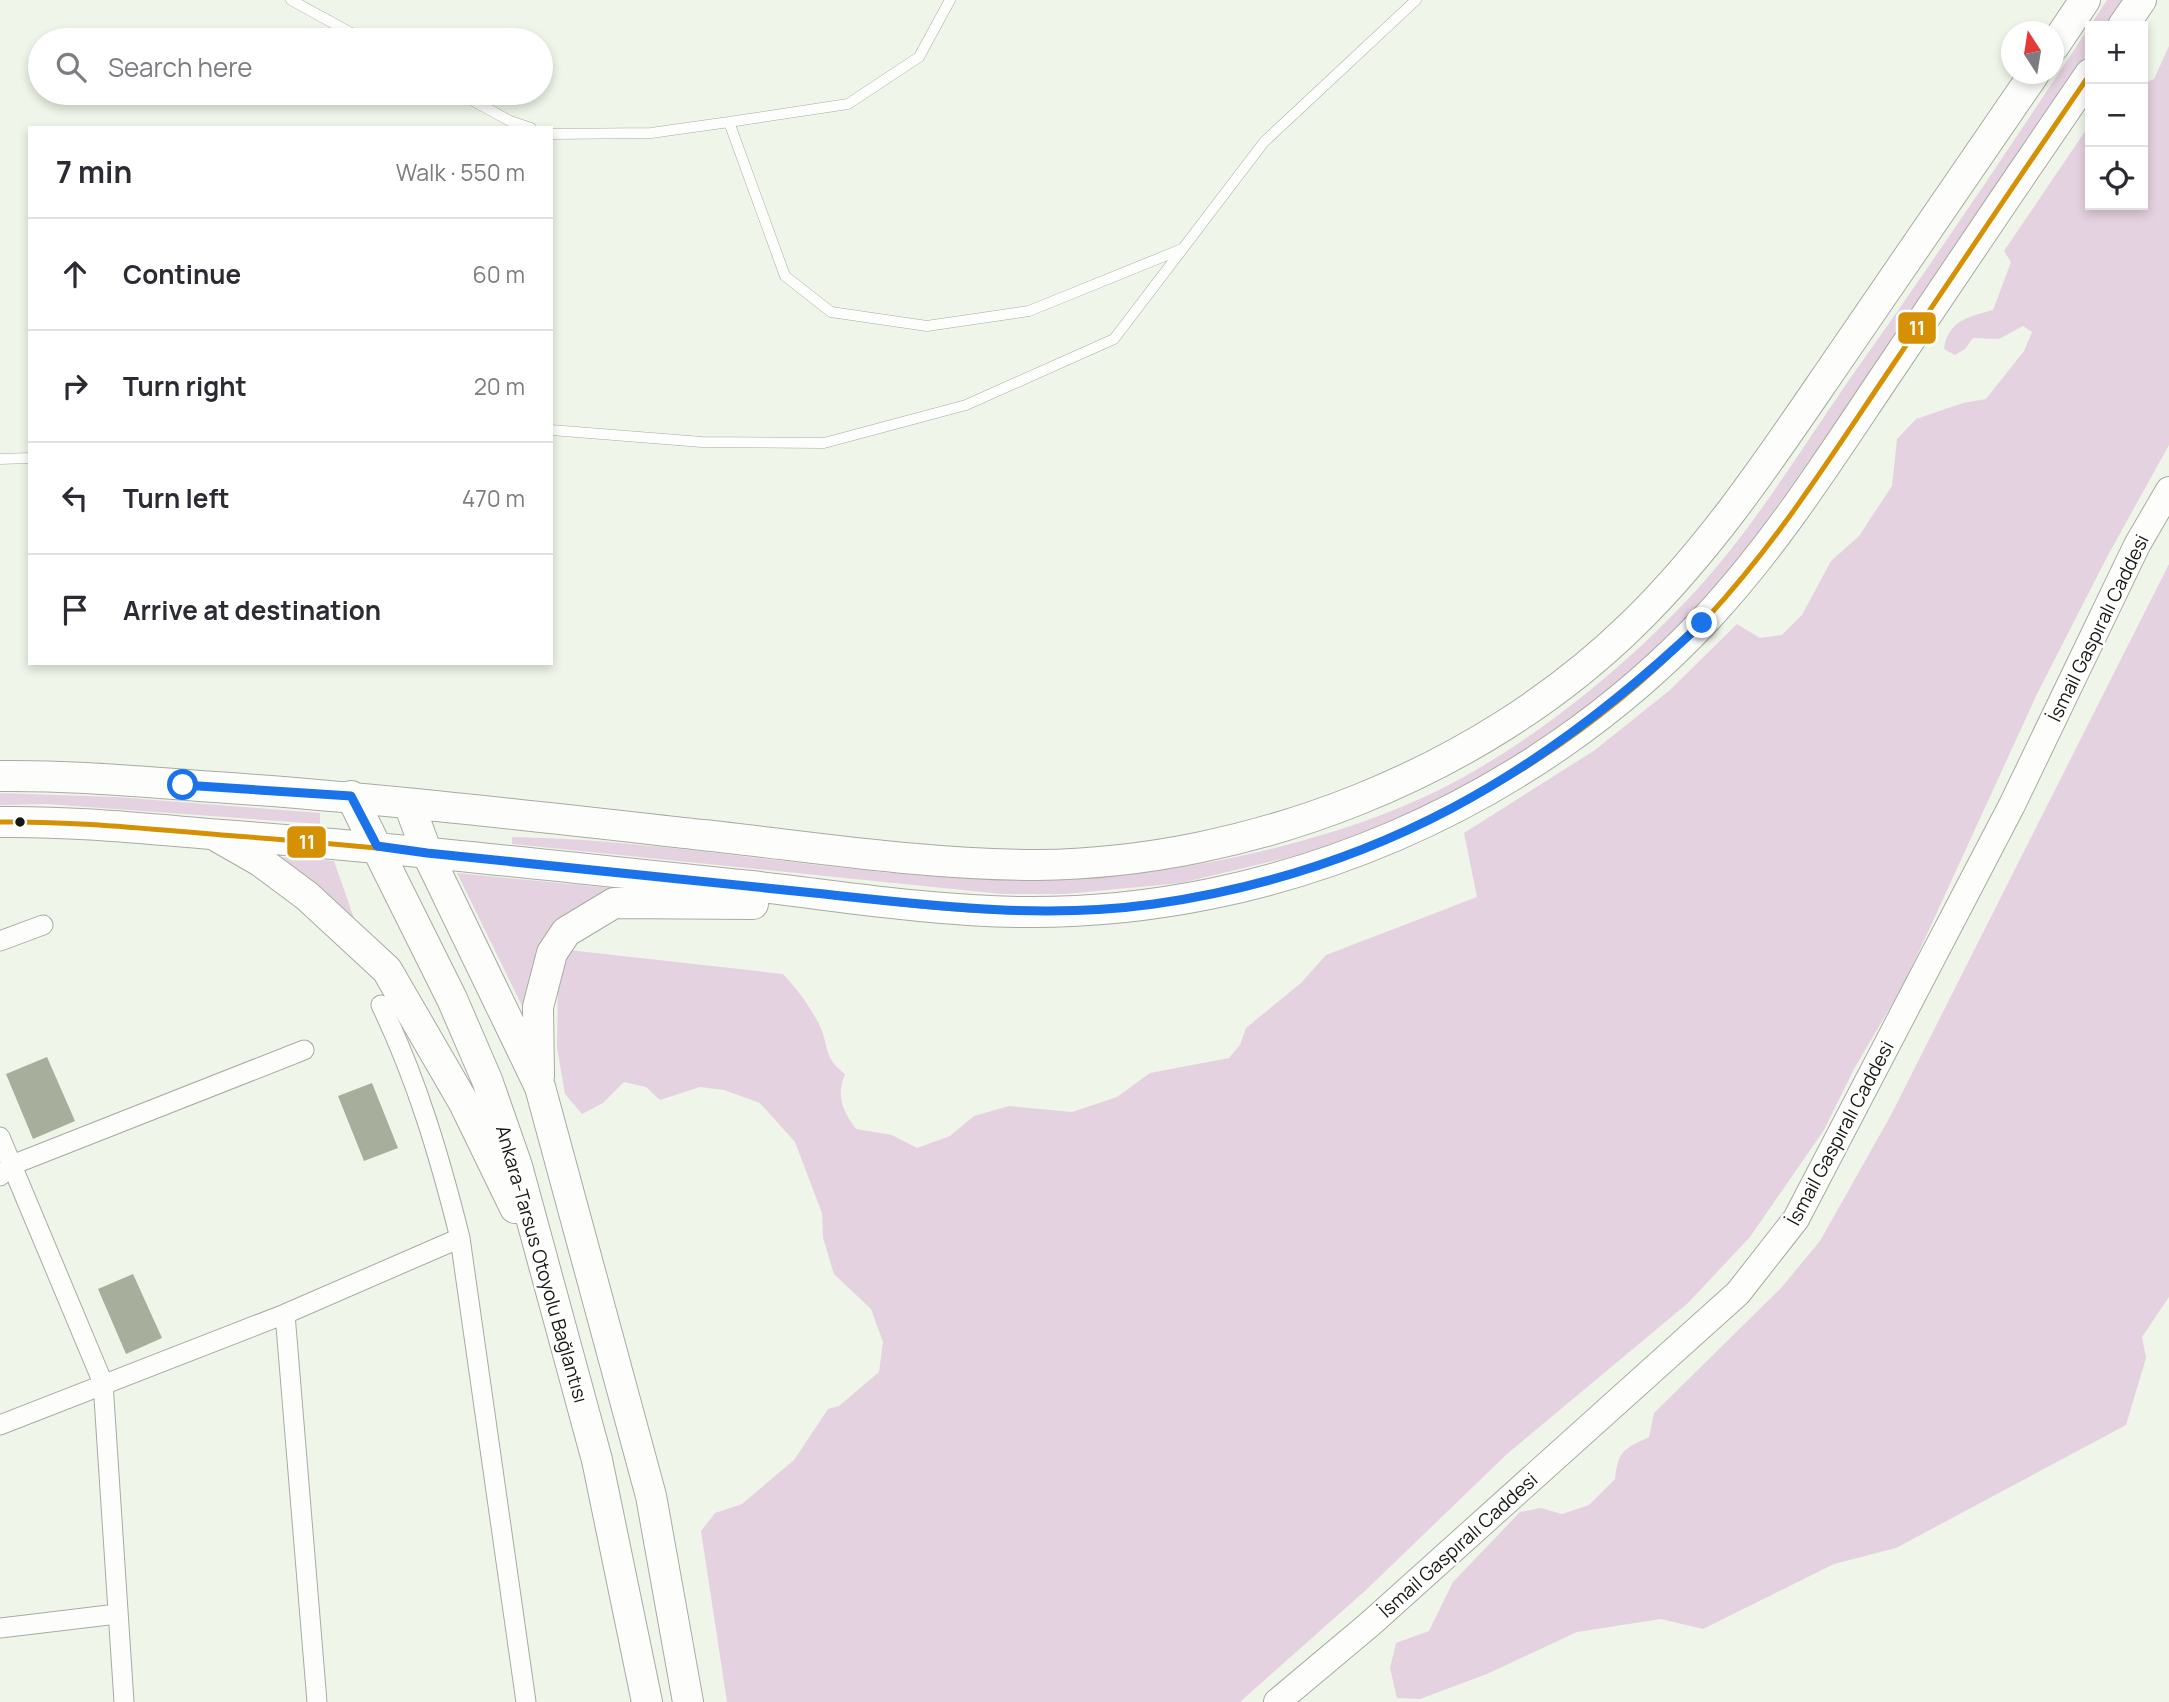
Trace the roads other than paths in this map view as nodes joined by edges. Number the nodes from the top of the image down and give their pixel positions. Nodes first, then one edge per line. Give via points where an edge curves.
1 (291, 0) edge
2 (950, 0) edge
3 (1416, 0) edge
4 (2085, 0) edge
5 (2141, 0) edge
6 (2126, 21) edge
7 (342, 28) edge
8 (2064, 30) edge
9 (2085, 81) edge
10 (2027, 84) edge
11 (481, 105) edge
12 (729, 122) junction
13 (525, 126) edge
14 (553, 134) edge
15 (1183, 248) junction
16 (553, 430) edge
17 (28, 458) edge
18 (0, 459) edge
19 (2169, 490) edge
20 (0, 776) edge
21 (351, 796) junction
22 (409, 804) junction
23 (0, 822) edge
24 (212, 834) junction
25 (377, 846) junction
26 (427, 853) junction
27 (964, 908) junction
28 (43, 925) dead end
29 (0, 941) edge
30 (381, 1005) dead end
31 (304, 1051) dead end
32 (540, 1087) junction
33 (0, 1137) edge
34 (6, 1171) edge
35 (460, 1238) junction
36 (548, 1276) junction
37 (285, 1314) junction
38 (103, 1383) junction
39 (0, 1425) edge
40 (117, 1614) junction
41 (0, 1629) edge
42 (124, 1702) edge
43 (317, 1702) edge
44 (526, 1702) edge
45 (647, 1702) edge
46 (688, 1702) edge
47 (1277, 1702) edge

1 - 7 lane
2 - 12 lane via 919,57 848,104
3 - 15 lane via 1264,142
4 - 8 main road
5 - 6 main road
9 - 27 main road via 1764,553 1673,650 1558,746 1495,786 1406,832 1250,886 1151,905 1017,912
10 - 22 main road via 1754,483 1685,570 1630,628 1530,706 1388,787 1311,818 1232,841 1133,859 1048,864 951,860
11 - 13 lane
12 - 14 lane via 651,134
12 - 15 lane via 785,276 831,312 927,326 1029,311
15 - 16 lane via 1114,339 966,405 824,443 702,442
17 - 18 lane
19 - 47 main road, İsmail Gaspıralı Caddesi via 2012,805 1796,1220 1728,1303
20 - 21 main road
21 - 22 main road
21 - 25 main road, Ankara-Tarsus Otoyolu Bağlantısı
22 - 26 main road
23 - 24 main road
24 - 25 main road
24 - 36 main road via 299,890 387,970 464,1103
25 - 26 main road
25 - 36 main road, Ankara-Tarsus Otoyolu Bağlantısı via 487,1080
26 - 27 main road
26 - 32 main road
27 - 32 main road via 614,903 566,932 552,953 538,1007
28 - 29 street
30 - 35 street via 407,1059
31 - 34 street
32 - 46 main road via 651,1496
33 - 34 street
34 - 38 street
35 - 37 street
35 - 44 street
36 - 45 main road, Ankara-Tarsus Otoyolu Bağlantısı via 597,1460
37 - 38 street
37 - 43 street
38 - 39 street
38 - 40 street
40 - 41 street
40 - 42 street

